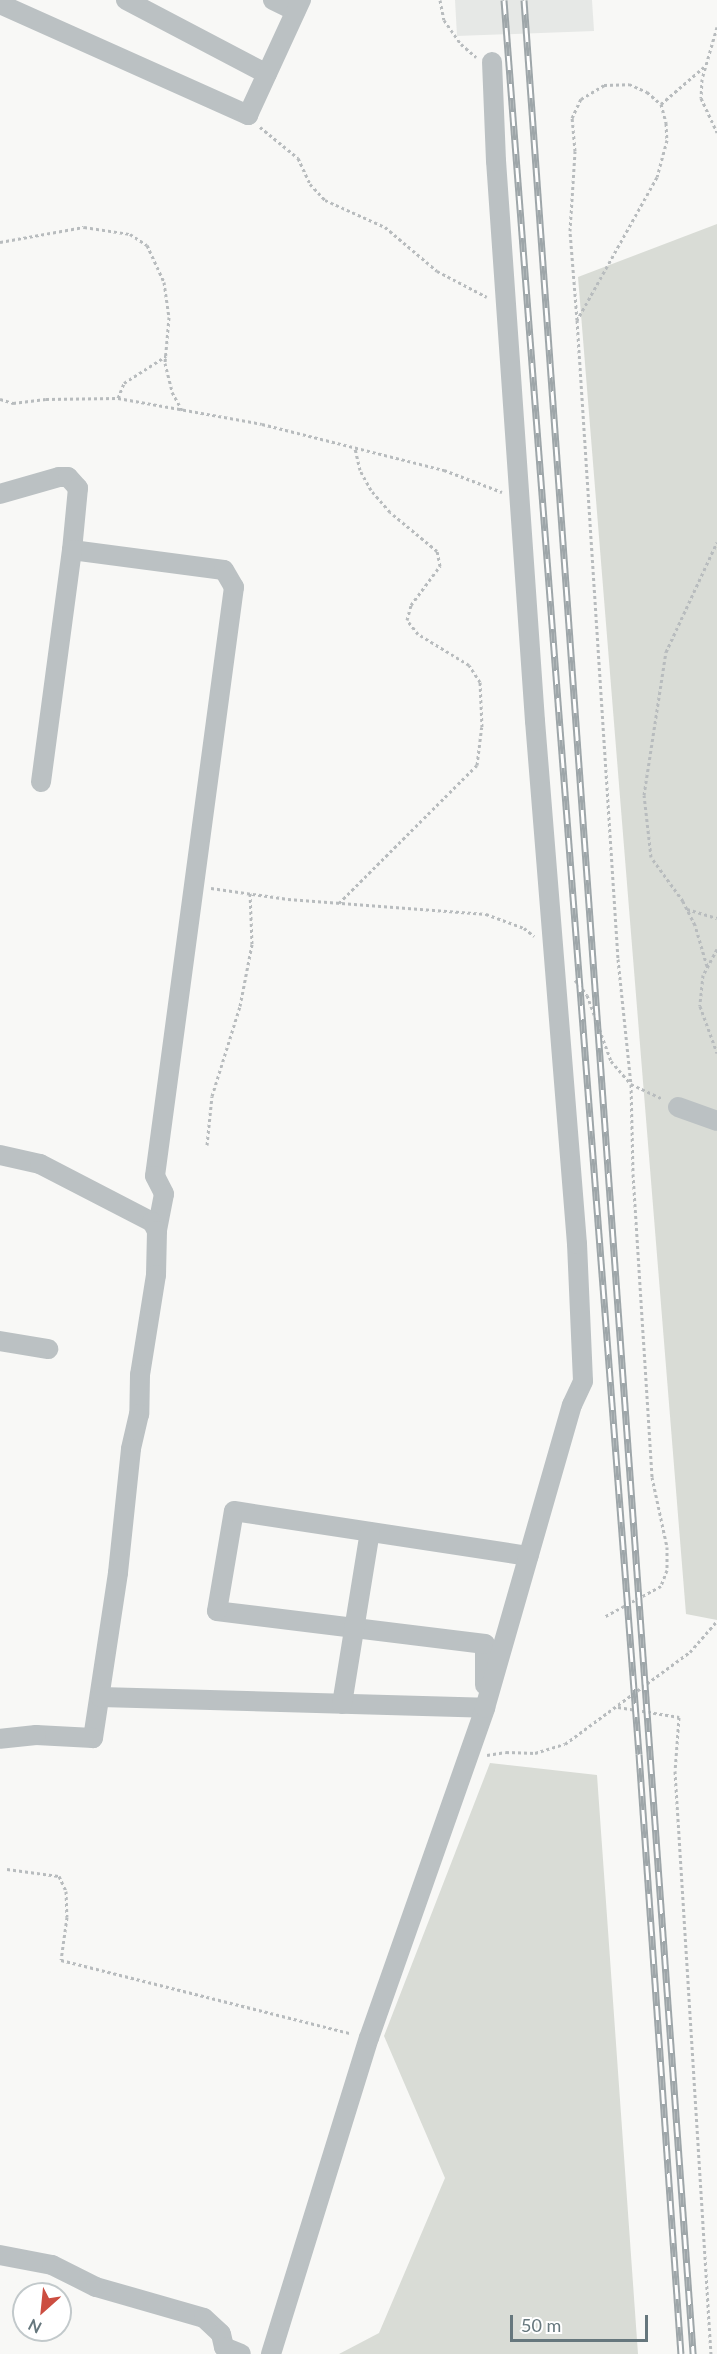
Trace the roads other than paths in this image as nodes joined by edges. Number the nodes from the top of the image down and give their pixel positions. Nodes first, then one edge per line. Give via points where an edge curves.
1 (126, 0) edge
2 (273, 0) edge
3 (0, 4) edge
4 (298, 5) edge
5 (492, 67) road end
6 (267, 74) junction
7 (0, 494) edge
8 (72, 550) junction
9 (41, 782) dead end
10 (678, 1107) road end
11 (717, 1121) edge
12 (0, 1155) edge
13 (157, 1231) junction
14 (0, 1341) edge
15 (48, 1348) dead end
16 (370, 1532) junction
17 (529, 1556) junction
18 (355, 1628) junction
19 (100, 1697) junction
20 (342, 1704) junction
21 (485, 1708) junction
22 (0, 1739) edge
23 (0, 2255) edge
24 (241, 2354) edge
25 (271, 2354) edge

1 - 6 street
2 - 4 street
3 - 6 street via 248,115
4 - 6 street
5 - 17 street via 584,1381 572,1406
7 - 8 street via 68,477 78,488
8 - 9 street
8 - 13 street via 224,570 234,587 155,1176 164,1194
10 - 11 street
12 - 13 street via 40,1164 152,1222
13 - 19 street via 156,1275 140,1376 139,1414 131,1449
14 - 15 street
16 - 17 street
16 - 18 street
16 - 18 street via 234,1511 217,1611
17 - 21 street
18 - 20 street
18 - 21 street via 485,1644
19 - 20 street
19 - 22 street via 93,1738 36,1735
20 - 21 street
21 - 25 street via 369,2038
23 - 24 street via 52,2265 96,2287 204,2318 221,2334 224,2348

